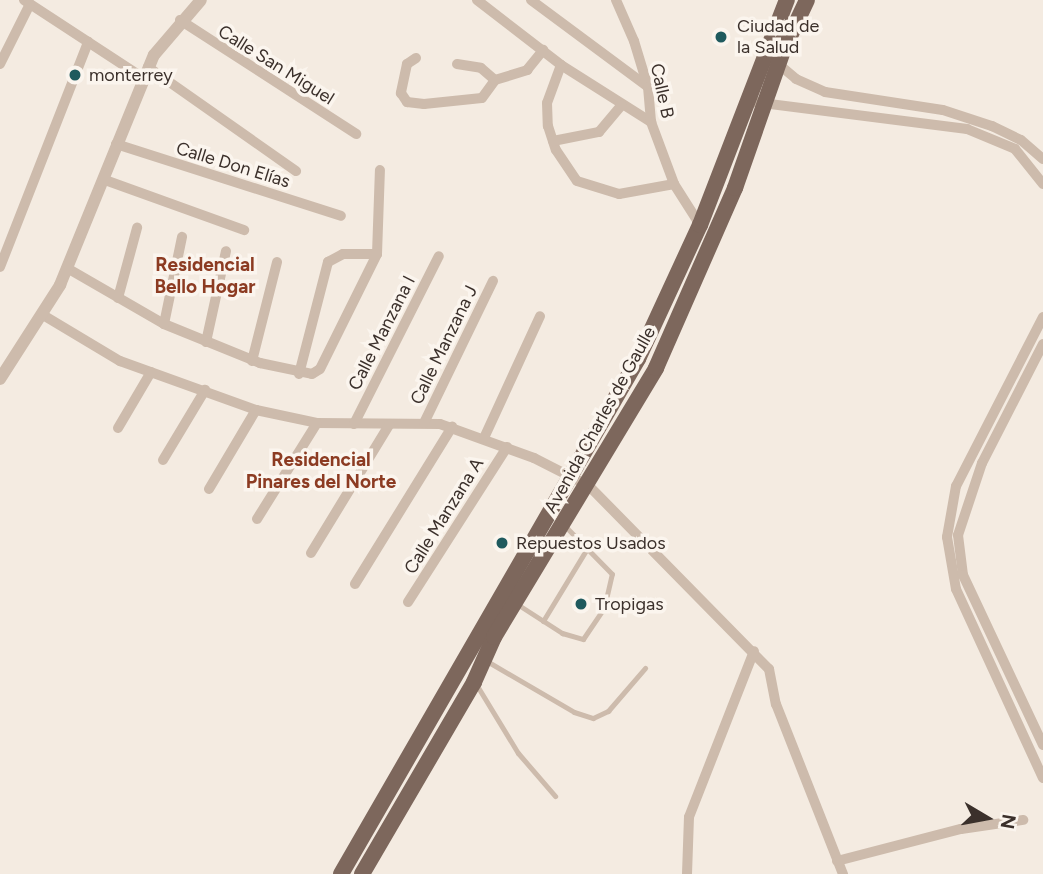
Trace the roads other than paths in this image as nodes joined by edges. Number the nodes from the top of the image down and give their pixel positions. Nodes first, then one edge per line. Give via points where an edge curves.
1 (201, 0) edge
2 (477, 0) edge
3 (531, 0) edge
4 (616, 0) edge
5 (787, 0) edge
6 (807, 0) edge
7 (27, 2) edge
8 (180, 20) junction
9 (88, 42) junction
10 (543, 50) junction
11 (762, 57) junction
12 (416, 58) dead end
13 (0, 64) edge
14 (457, 64) dead end
15 (779, 64) junction
16 (561, 65) junction
17 (145, 72) junction
18 (495, 80) junction
19 (648, 87) junction
20 (746, 101) junction
21 (766, 103) junction
22 (622, 105) junction
23 (651, 122) junction
24 (356, 134) dead end
25 (553, 141) junction
26 (116, 145) junction
27 (1042, 156) edge
28 (1030, 163) junction
29 (380, 170) dead end
30 (296, 171) dead end
31 (105, 180) junction
32 (674, 184) junction
33 (1043, 184) edge
34 (341, 216) dead end
35 (700, 225) junction
36 (137, 228) dead end
37 (244, 230) dead end
38 (182, 237) dead end
39 (226, 251) dead end
40 (377, 254) junction
41 (439, 256) dead end
42 (277, 262) dead end
43 (0, 267) edge
44 (67, 268) junction
45 (493, 281) dead end
46 (118, 298) junction
47 (43, 315) junction
48 (540, 316) dead end
49 (1043, 317) edge
50 (164, 324) junction
51 (206, 342) junction
52 (1043, 344) edge
53 (638, 359) junction
54 (252, 361) junction
55 (656, 368) junction
56 (150, 372) junction
57 (299, 374) junction
58 (0, 380) edge
59 (205, 390) junction
60 (256, 410) junction
61 (424, 423) junction
62 (317, 424) junction
63 (354, 424) junction
64 (389, 425) junction
65 (452, 427) junction
66 (118, 428) dead end
67 (484, 438) junction
68 (507, 447) junction
69 (163, 460) dead end
70 (572, 476) junction
71 (589, 486) junction
72 (209, 489) dead end
73 (257, 519) dead end
74 (564, 525) junction
75 (588, 547) junction
76 (311, 553) dead end
77 (355, 584) dead end
78 (408, 602) dead end
79 (516, 603) junction
80 (543, 621) junction
81 (754, 651) junction
82 (483, 659) junction
83 (645, 668) dead end
84 (474, 682) junction
85 (1043, 717) edge
86 (1032, 722) junction
87 (1020, 727) junction
88 (1043, 745) edge
89 (1043, 778) edge
90 (555, 796) dead end
91 (1023, 820) dead end
92 (837, 862) junction
93 (341, 874) edge
94 (362, 874) edge
95 (688, 874) edge
96 (843, 874) edge

1 - 8 street
2 - 10 street
3 - 19 street
4 - 19 street, Calle B
5 - 11 main road, Avenida Charles de Gaulle
6 - 15 main road, Avenida Charles de Gaulle
7 - 9 street
7 - 13 street
8 - 17 street
8 - 24 street, Calle San Miguel
9 - 17 street
9 - 43 street
10 - 16 street
10 - 18 street via 527,70
11 - 15 street
11 - 20 main road, Avenida Charles de Gaulle
12 - 18 street via 403,77 401,93 407,102 482,98
14 - 18 street via 481,68
15 - 21 main road, Avenida Charles de Gaulle
15 - 27 street via 796,79 825,92 943,110 992,125
16 - 22 street
16 - 25 street via 547,103
17 - 26 street
17 - 30 street
19 - 23 street, Calle B
20 - 21 street
20 - 35 main road, Avenida Charles de Gaulle
21 - 28 street via 956,127 996,139
21 - 55 main road, Avenida Charles de Gaulle via 735,188
22 - 23 street
22 - 25 street via 599,132
23 - 32 street, Calle B
25 - 32 street via 584,187 618,194
26 - 31 street
26 - 34 street, Calle Don Elías
27 - 28 lane
28 - 33 street
29 - 40 street
31 - 37 street
31 - 44 street
32 - 35 street, Calle B
35 - 53 main road, Avenida Charles de Gaulle
36 - 46 street
38 - 50 street
39 - 51 street
40 - 57 street via 320,369
40 - 57 street via 343,254 328,262
41 - 63 street, Calle Manzana I
42 - 54 street
44 - 46 street
44 - 47 street
45 - 61 street, Calle Manzana J
46 - 50 street
47 - 56 street via 120,361
47 - 58 street
48 - 67 street
49 - 87 street via 956,486 947,537 956,589
50 - 51 street
51 - 54 street
52 - 86 street via 972,485 958,535 963,576
53 - 55 main road
53 - 70 main road, Avenida Charles de Gaulle
54 - 57 street
55 - 71 main road, Avenida Charles de Gaulle
56 - 59 street
56 - 66 street
59 - 60 street
59 - 69 street
60 - 62 street
60 - 72 street
61 - 64 street
61 - 65 street
62 - 63 street
62 - 73 street
63 - 64 street
64 - 76 street
65 - 67 street
65 - 77 street
67 - 68 street
68 - 70 street
68 - 78 street, Calle Manzana A
70 - 71 street
70 - 93 main road, Avenida Charles de Gaulle
71 - 74 main road, Avenida Charles de Gaulle
71 - 81 street
74 - 75 lane
74 - 79 main road, Avenida Charles de Gaulle
75 - 80 lane
75 - 80 lane via 612,574 613,583 599,616 583,639
79 - 80 lane
79 - 82 main road, Avenida Charles de Gaulle
81 - 92 street via 769,669 776,704
81 - 95 street via 689,817
82 - 83 lane via 574,712 593,718 608,711
82 - 84 main road, Avenida Charles de Gaulle
84 - 90 lane via 517,753
84 - 94 main road, Avenida Charles de Gaulle
85 - 86 street
86 - 87 street
86 - 88 street
87 - 89 street
91 - 92 street via 961,830
92 - 96 street

